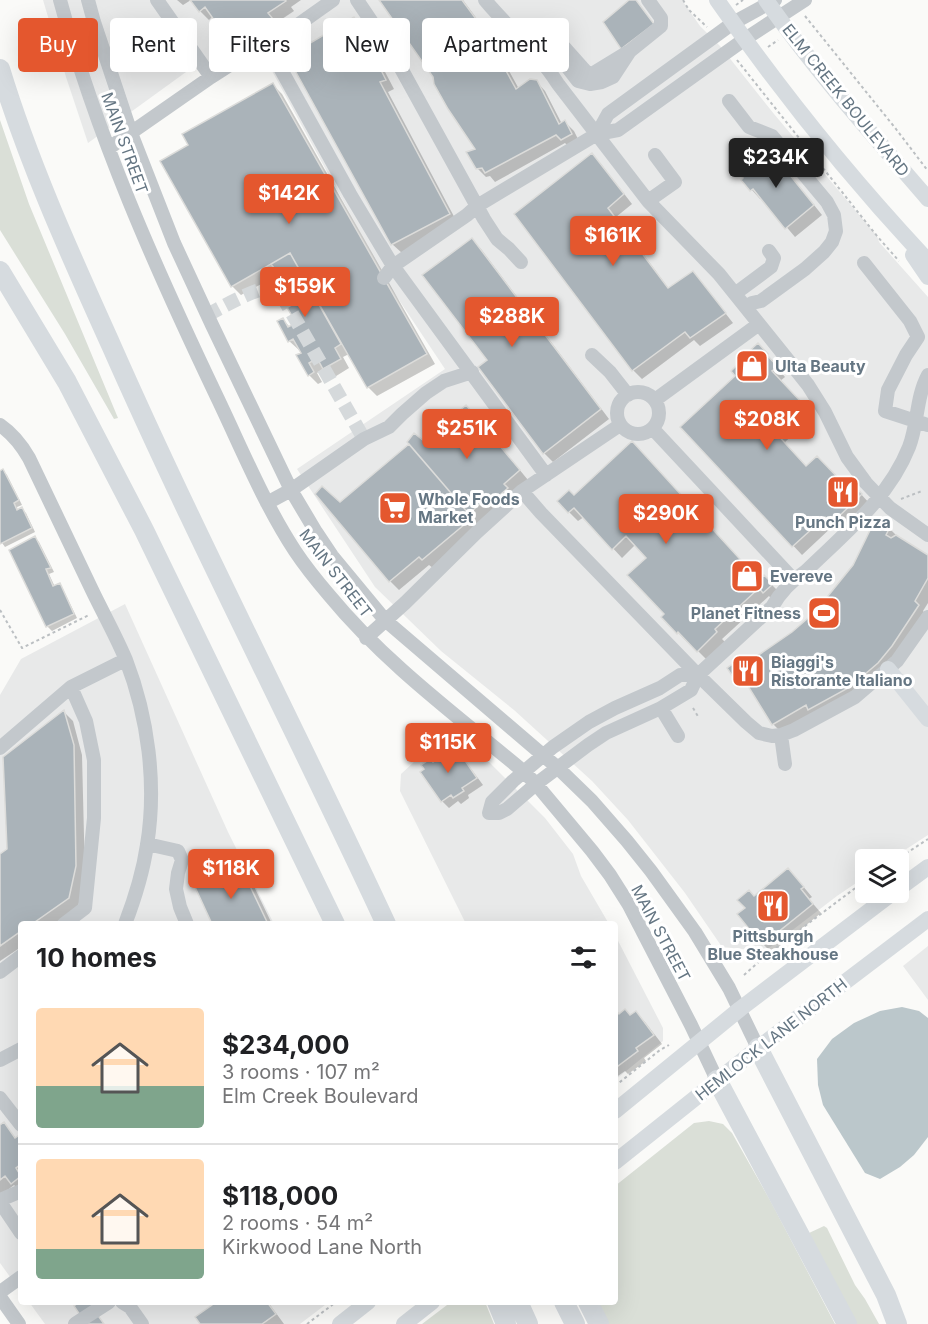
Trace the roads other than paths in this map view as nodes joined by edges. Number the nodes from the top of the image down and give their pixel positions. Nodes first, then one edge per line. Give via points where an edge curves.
1 (60, 0) edge
2 (88, 0) edge
3 (157, 0) edge
4 (333, 0) edge
5 (357, 0) edge
6 (485, 0) edge
7 (648, 0) edge
8 (717, 0) edge
9 (805, 0) edge
10 (776, 11) edge
11 (308, 18) edge
12 (732, 23) junction
13 (745, 39) junction
14 (0, 69) edge
15 (569, 69) edge
16 (219, 72) edge
17 (282, 72) edge
18 (211, 77) junction
19 (729, 101) dead end
20 (131, 133) junction
21 (597, 134) junction
22 (109, 148) junction
23 (655, 155) dead end
24 (928, 199) edge
25 (648, 201) junction
26 (477, 206) junction
27 (906, 238) junction
28 (769, 251) dead end
29 (928, 251) edge
30 (521, 261) dead end
31 (928, 261) edge
32 (864, 263) dead end
33 (393, 266) junction
34 (0, 271) edge
35 (381, 273) dead end
36 (928, 277) edge
37 (736, 293) junction
38 (749, 305) junction
39 (207, 315) junction
40 (759, 324) junction
41 (185, 331) junction
42 (592, 355) dead end
43 (472, 372) junction
44 (928, 375) edge
45 (628, 394) junction
46 (655, 400) junction
47 (922, 423) edge
48 (0, 425) edge
49 (620, 425) junction
50 (653, 429) junction
51 (546, 475) junction
52 (291, 490) junction
53 (522, 491) junction
54 (879, 497) junction
55 (267, 503) junction
56 (928, 535) edge
57 (793, 579) junction
58 (385, 620) junction
59 (927, 620) edge
60 (366, 638) junction
61 (125, 660) junction
62 (888, 669) junction
63 (698, 675) junction
64 (71, 687) junction
65 (661, 708) junction
66 (928, 719) edge
67 (781, 735) junction
68 (678, 736) dead end
69 (0, 748) edge
70 (543, 754) junction
71 (785, 764) dead end
72 (558, 768) junction
73 (523, 771) junction
74 (536, 784) junction
75 (147, 844) junction
76 (928, 867) edge
77 (909, 881) edge
78 (880, 903) edge
79 (928, 919) edge
80 (69, 921) edge
81 (126, 921) edge
82 (186, 921) edge
83 (334, 921) edge
84 (387, 921) edge
85 (18, 958) edge
86 (0, 972) edge
87 (740, 1009) junction
88 (699, 1044) junction
89 (758, 1048) junction
90 (18, 1051) edge
91 (0, 1060) edge
92 (717, 1080) junction
93 (0, 1098) edge
94 (618, 1109) edge
95 (18, 1121) edge
96 (618, 1160) edge
97 (18, 1192) edge
98 (0, 1201) edge
99 (18, 1228) edge
100 (18, 1278) edge
101 (0, 1292) edge
102 (0, 1297) edge
103 (104, 1305) edge
104 (127, 1305) edge
105 (364, 1305) edge
106 (428, 1305) edge
107 (498, 1305) edge
108 (519, 1305) edge
109 (566, 1305) edge
110 (590, 1305) edge
111 (19, 1324) edge
112 (75, 1324) edge
113 (142, 1324) edge
114 (340, 1324) edge
115 (404, 1324) edge
116 (506, 1324) edge
117 (528, 1324) edge
118 (575, 1324) edge
119 (599, 1324) edge
120 (847, 1324) edge
121 (897, 1324) edge

1 - 22 street, MAIN STREET
2 - 20 street, MAIN STREET
3 - 18 street
4 - 11 street
5 - 26 street via 392,52
6 - 21 street via 547,66
7 - 15 street via 661,18 661,26 630,51 613,77 590,84 578,81
8 - 12 main road
9 - 10 street
10 - 12 street
10 - 13 street
10 - 24 main road, ELM CREEK BOULEVARD
12 - 13 main road
12 - 21 street via 608,114
13 - 21 street via 618,129
13 - 27 main road via 844,167
14 - 84 highway via 52,214 144,420
16 - 18 street
17 - 33 street
18 - 20 street
19 - 38 street via 749,127 772,136 827,202 836,231 824,252 805,269
20 - 22 street
20 - 39 street, MAIN STREET
21 - 25 street
21 - 26 street
22 - 41 street, MAIN STREET
23 - 25 street via 675,182
25 - 37 street
26 - 30 street via 497,239
26 - 33 street
27 - 29 main road
27 - 31 main road
27 - 36 main road
28 - 37 street via 774,258 771,267
32 - 47 street via 918,337 888,390 885,411
33 - 35 street
33 - 43 street
34 - 83 highway via 61,373 144,530
37 - 38 street
38 - 40 street
39 - 41 street
39 - 52 street, MAIN STREET
40 - 46 street
40 - 54 street via 808,385 847,457
41 - 55 street, MAIN STREET
42 - 45 street
43 - 51 street
43 - 52 street via 444,381 389,427 364,439
44 - 47 street via 922,387
45 - 46 street via 644,393
45 - 49 street via 618,408
46 - 50 street via 660,412
47 - 54 street via 896,474
48 - 61 street via 20,442 29,458 96,612
49 - 50 street via 639,435
49 - 51 street
50 - 57 street
51 - 53 street
52 - 55 street
52 - 58 street, MAIN STREET via 332,556
53 - 58 street
53 - 63 street
54 - 56 street
54 - 57 street via 806,572
55 - 60 street, MAIN STREET via 296,551
57 - 63 street via 772,607
58 - 60 street
58 - 70 street, MAIN STREET
59 - 62 street
60 - 73 street, MAIN STREET via 406,676
61 - 64 street
61 - 75 street via 142,713 149,757
62 - 66 main road
62 - 67 street via 844,704
63 - 65 street via 691,690
63 - 67 street via 759,733
63 - 70 street via 680,675 615,708
64 - 69 street
64 - 80 street via 86,721 94,760 94,818 85,908
65 - 68 street
65 - 72 street via 606,733
67 - 71 street
70 - 72 street, MAIN STREET
70 - 73 street
72 - 74 street
72 - 87 street, MAIN STREET via 592,801 651,872 695,932
73 - 74 street, MAIN STREET
73 - 74 street via 492,802 489,813 499,813
74 - 88 street, MAIN STREET via 592,851 629,905
75 - 81 street
75 - 82 street via 178,851 182,860 176,889
76 - 77 main road
78 - 87 main road
79 - 89 main road, HEMLOCK LANE NORTH
85 - 86 street
87 - 88 main road
87 - 89 street, MAIN STREET
88 - 92 street, MAIN STREET
88 - 94 main road
89 - 92 main road, HEMLOCK LANE NORTH
89 - 121 highway via 882,1287
90 - 91 street
92 - 96 main road, HEMLOCK LANE NORTH
92 - 120 highway
93 - 95 street
97 - 98 street
98 - 99 street
100 - 101 street
102 - 111 street
103 - 112 street
104 - 113 street
105 - 114 main road
106 - 115 main road
107 - 116 highway
108 - 117 highway
109 - 118 highway
110 - 119 highway

